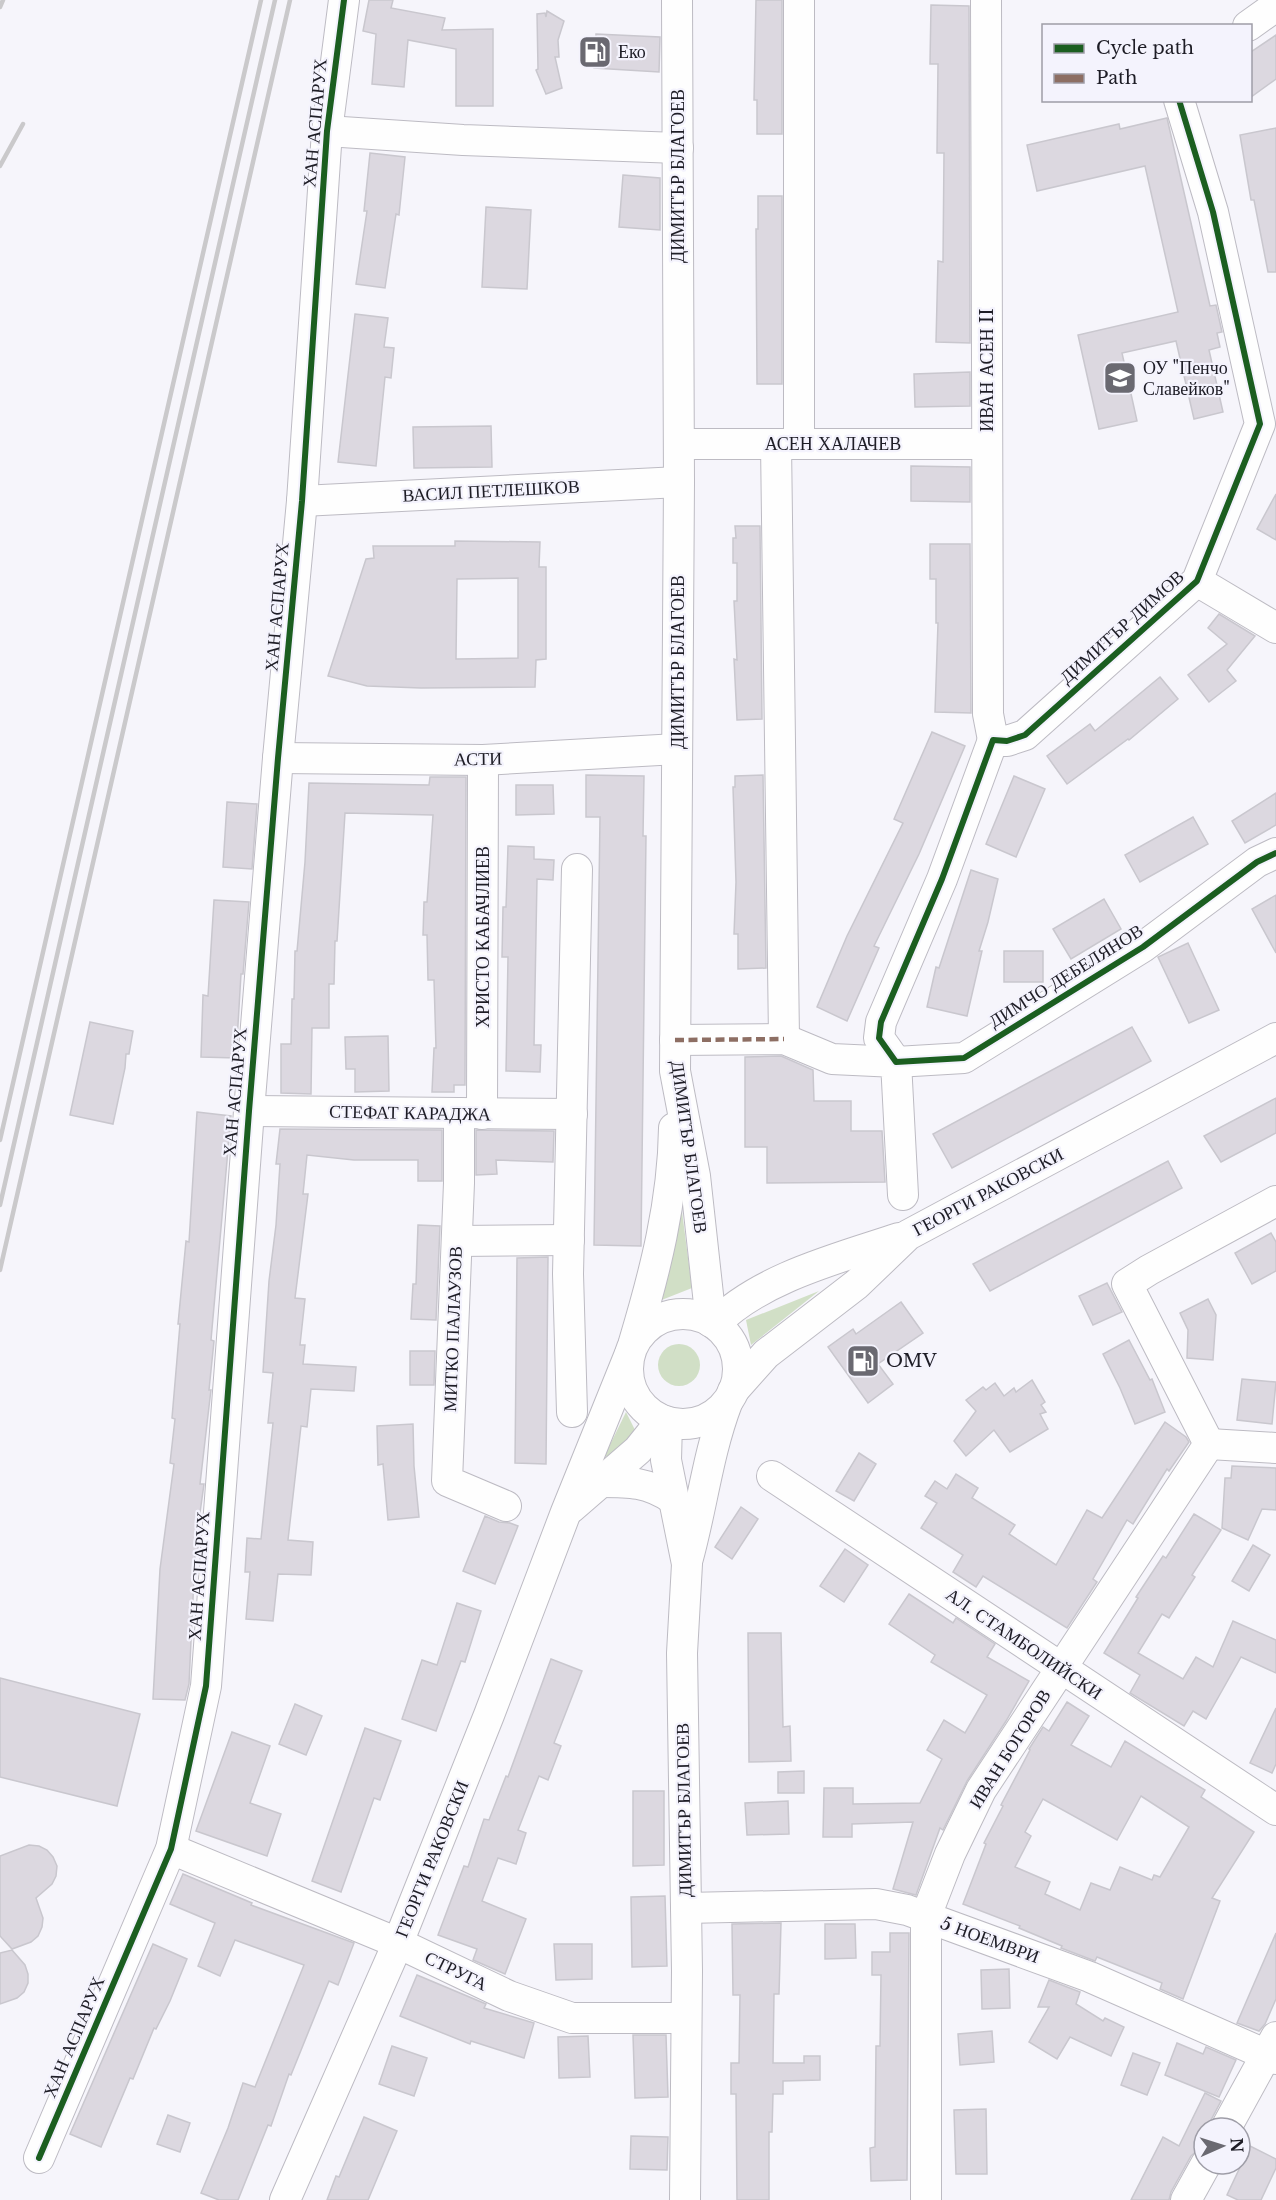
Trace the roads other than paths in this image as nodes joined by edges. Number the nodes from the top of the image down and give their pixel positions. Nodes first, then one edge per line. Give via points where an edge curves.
1 (344, 0) edge
2 (677, 0) edge
3 (799, 0) edge
4 (986, 0) edge
5 (1276, 6) edge
6 (1251, 24) edge
7 (1180, 102) edge
8 (327, 131) junction
9 (678, 148) junction
10 (1268, 429) edge
11 (679, 444) junction
12 (787, 444) junction
13 (987, 444) junction
14 (679, 482) junction
15 (302, 501) junction
16 (1197, 580) junction
17 (1276, 628) edge
18 (993, 740) junction
19 (677, 749) junction
20 (278, 758) junction
21 (483, 760) junction
22 (1276, 854) edge
23 (577, 869) dead end
24 (1276, 1038) edge
25 (784, 1039) junction
26 (675, 1040) junction
27 (896, 1062) junction
28 (675, 1071) junction
29 (249, 1111) junction
30 (471, 1114) junction
31 (572, 1114) junction
32 (903, 1195) dead end
33 (1276, 1200) edge
34 (908, 1235) junction
35 (569, 1240) junction
36 (457, 1241) junction
37 (703, 1242) junction
38 (766, 1287) junction
39 (713, 1323) junction
40 (632, 1350) junction
41 (730, 1397) junction
42 (572, 1412) dead end
43 (664, 1421) junction
44 (1209, 1444) junction
45 (1276, 1448) edge
46 (772, 1476) dead end
47 (601, 1482) junction
48 (673, 1499) junction
49 (506, 1506) dead end
50 (566, 1512) junction
51 (687, 1564) junction
52 (1061, 1669) junction
53 (1276, 1810) edge
54 (171, 1849) junction
55 (686, 1908) junction
56 (926, 1916) junction
57 (398, 1943) junction
58 (686, 2018) junction
59 (1273, 2050) edge
60 (1233, 2116) edge
61 (39, 2158) dead end
62 (1199, 2176) edge
63 (285, 2200) edge
64 (685, 2200) edge
65 (926, 2200) edge
66 (1186, 2200) edge

1 - 8 street, ХАН АСПАРУХ
2 - 9 street, ДИМИТЪР БЛАГОЕВ
3 - 12 street
4 - 13 street, ИВАН АСЕН II
5 - 6 street
7 - 10 street, ДИМИТЪР ДИМОВ via 1213,212
8 - 9 street
8 - 15 street, ХАН АСПАРУХ
9 - 11 street, ДИМИТЪР БЛАГОЕВ
10 - 16 street, ДИМИТЪР ДИМОВ
11 - 12 street, АСЕН ХАЛАЧЕВ
11 - 14 street, ДИМИТЪР БЛАГОЕВ
12 - 13 street, АСЕН ХАЛАЧЕВ
12 - 25 street
13 - 18 street, ИВАН АСЕН II via 988,714
14 - 15 street, ВАСИЛ ПЕТЛЕШКОВ
14 - 19 street, ДИМИТЪР БЛАГОЕВ
15 - 20 street, ХАН АСПАРУХ
16 - 17 street
16 - 18 street, ДИМИТЪР ДИМОВ via 1025,735 1007,741
18 - 27 street via 942,879 881,1022 879,1038
19 - 21 street, АСТИ
19 - 26 street, ДИМИТЪР БЛАГОЕВ
20 - 21 street, АСТИ
20 - 29 street, ХАН АСПАРУХ
21 - 30 street, ХРИСТО КАБАЧЛИЕВ
22 - 27 street, ДИМЧО ДЕБЕЛЯНОВ via 1257,862 1143,948 964,1058
23 - 31 street
24 - 34 street, ГЕОРГИ РАКОВСКИ
25 - 26 street
25 - 27 street, ДИМЧО ДЕБЕЛЯНОВ via 832,1059
26 - 28 street, ДИМИТЪР БЛАГОЕВ
27 - 32 street
28 - 37 street, ДИМИТЪР БЛАГОЕВ
28 - 40 street, ГЕОРГИ РАКОВСКИ via 668,1208 655,1273
29 - 30 street, СТЕФАТ КАРАДЖА
29 - 54 street, ХАН АСПАРУХ via 206,1686
30 - 31 street, СТЕФАТ КАРАДЖА
30 - 36 street, МИТКО ПАЛАУЗОВ
31 - 35 street
33 - 44 street via 1127,1284
34 - 38 street
34 - 41 street, ГЕОРГИ РАКОВСКИ via 857,1284 766,1354
35 - 36 street
35 - 42 street
36 - 49 street, МИТКО ПАЛАУЗОВ via 447,1481
37 - 38 street via 723,1275 738,1288
37 - 39 street, ДИМИТЪР БЛАГОЕВ
38 - 39 street
39 - 40 street via 694,1315 676,1314 644,1330
39 - 41 street via 736,1354 737,1373
40 - 43 street via 630,1379 638,1401
40 - 50 street, ГЕОРГИ РАКОВСКИ
41 - 43 street via 715,1414 700,1422
41 - 51 street via 715,1439
43 - 47 street, ГЕОРГИ РАКОВСКИ
43 - 48 street, ДИМИТЪР БЛАГОЕВ
44 - 45 street
44 - 52 street, ИВАН БОГОРОВ
46 - 52 street, АЛ. СТАМБОЛИЙСКИ
47 - 48 street via 634,1482
47 - 50 street, ГЕОРГИ РАКОВСКИ
48 - 51 street, ДИМИТЪР БЛАГОЕВ
50 - 57 street, ГЕОРГИ РАКОВСКИ
51 - 55 street, ДИМИТЪР БЛАГОЕВ via 682,1653
52 - 53 street, АЛ. СТАМБОЛИЙСКИ
52 - 56 street, ИВАН БОГОРОВ via 981,1790
54 - 57 street, СТРУГА
54 - 61 street, ХАН АСПАРУХ
55 - 56 street, 5 НОЕМВРИ via 876,1904
55 - 58 street, ДИМИТЪР БЛАГОЕВ
56 - 59 street, 5 НОЕМВРИ
56 - 65 street, ИВАН БОГОРОВ
57 - 58 street, СТРУГА via 508,1996 572,2019
57 - 63 street, ГЕОРГИ РАКОВСКИ
58 - 64 street, ДИМИТЪР БЛАГОЕВ
59 - 60 street
62 - 66 street

